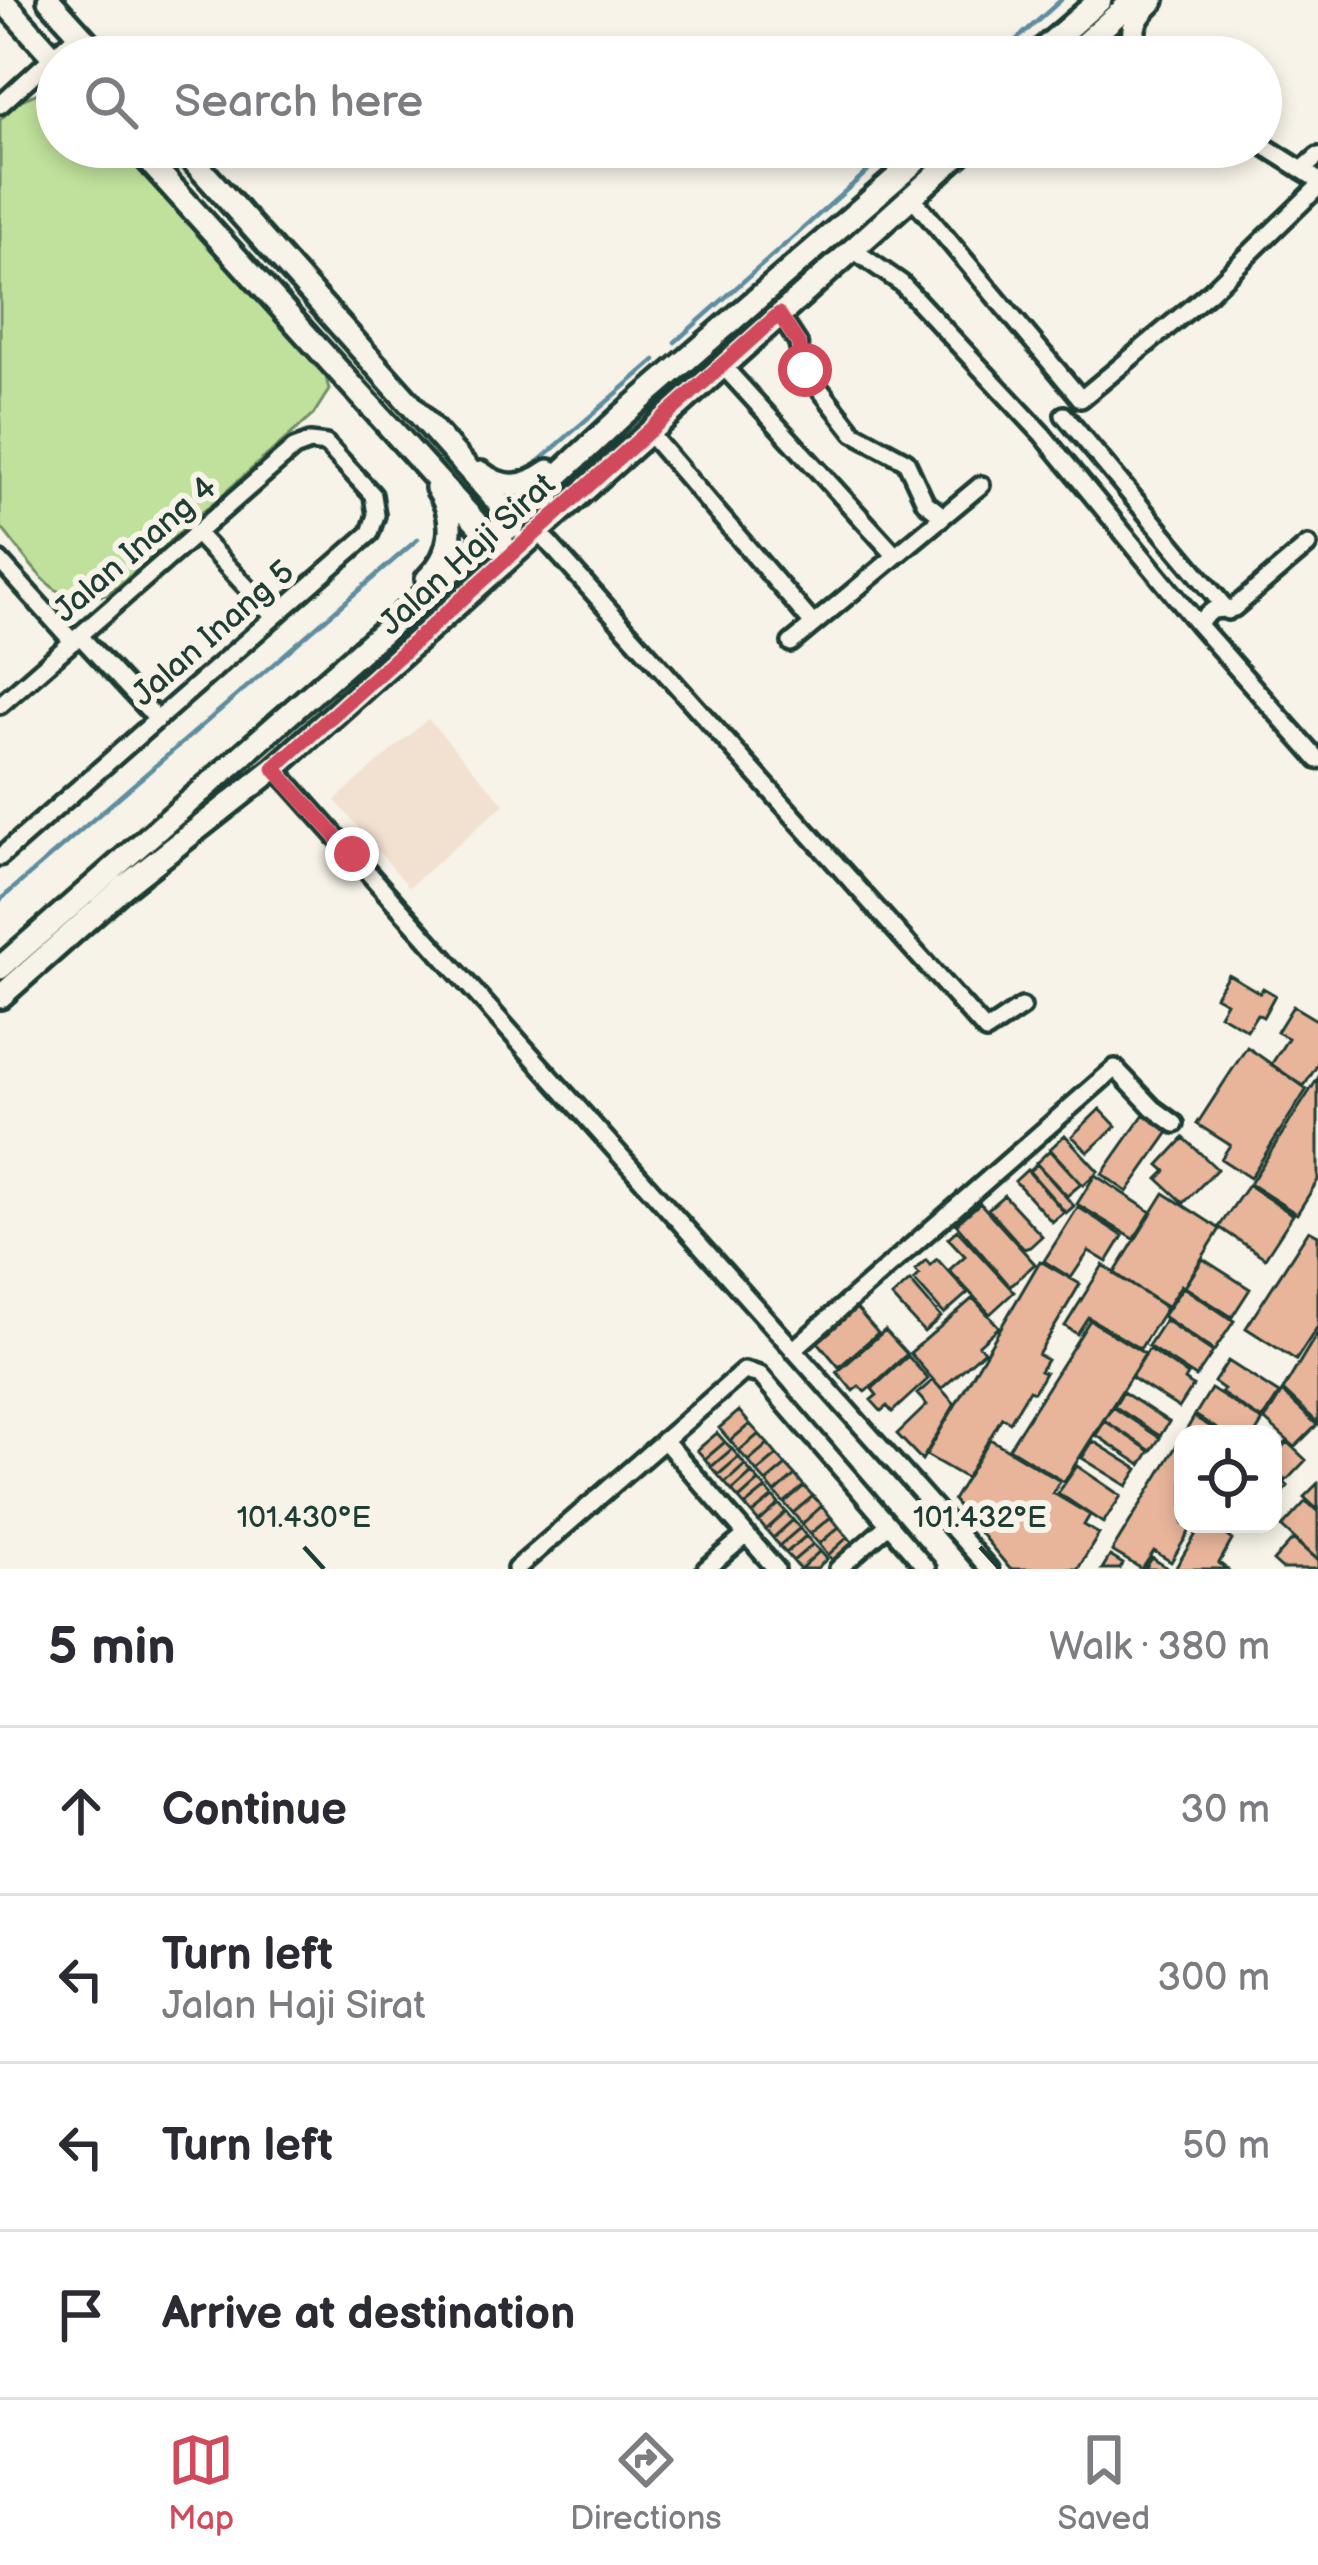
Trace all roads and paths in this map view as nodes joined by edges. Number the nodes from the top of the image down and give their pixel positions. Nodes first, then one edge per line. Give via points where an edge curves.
1 (2, 0) edge
2 (50, 0) edge
3 (1100, 0) edge
4 (1113, 0) edge
5 (1135, 0) edge
6 (1153, 0) edge
7 (1100, 29) junction
8 (79, 33) junction
9 (76, 36) edge
10 (82, 36) edge
11 (1058, 36) edge
12 (1074, 36) edge
13 (1092, 36) edge
14 (1116, 36) edge
15 (1133, 36) edge
16 (36, 38) edge
17 (36, 75) edge
18 (0, 105) edge
19 (1318, 156) edge
20 (1282, 157) edge
21 (155, 168) edge
22 (200, 168) edge
23 (908, 168) edge
24 (919, 168) edge
25 (943, 168) edge
26 (1302, 170) junction
27 (1318, 184) edge
28 (911, 197) junction
29 (862, 209) junction
30 (852, 249) junction
31 (779, 314) junction
32 (711, 338) junction
33 (722, 365) junction
34 (1081, 399) junction
35 (624, 414) junction
36 (1064, 415) junction
37 (648, 432) junction
38 (1042, 434) junction
39 (310, 442) joint
40 (452, 450) junction
41 (419, 461) junction
42 (981, 484) dead end
43 (943, 516) junction
44 (504, 531) junction
45 (195, 532) junction
46 (539, 532) junction
47 (1308, 545) dead end
48 (895, 555) junction
49 (4, 572) edge
50 (455, 608) junction
51 (1228, 611) junction
52 (274, 616) junction
53 (1197, 623) junction
54 (813, 624) junction
55 (77, 639) junction
56 (791, 643) dead end
57 (0, 705) edge
58 (157, 719) junction
59 (1318, 760) edge
60 (274, 768) junction
61 (204, 789) junction
62 (0, 857) edge
63 (0, 968) edge
64 (0, 997) edge
65 (1022, 1007) dead end
66 (1175, 1124) dead end
67 (793, 1349) junction
68 (664, 1440) junction
69 (888, 1525) junction
70 (746, 1534) junction
71 (516, 1569) edge
72 (706, 1569) edge
73 (776, 1569) edge
74 (838, 1569) edge
75 (927, 1569) edge
76 (988, 1569) edge

1 - 16 main road
2 - 8 main road
3 - 11 main road
4 - 7 main road
5 - 7 main road
6 - 15 main road via 1135,19
7 - 12 main road
7 - 13 main road
7 - 14 street
8 - 9 street
8 - 10 main road
17 - 18 street
19 - 26 street
20 - 26 street
21 - 41 main road
22 - 40 main road
23 - 29 main road, Jalan Haji Sirat
24 - 29 main road
25 - 28 main road, Jalan Haji Sirat
26 - 27 street
27 - 34 street via 1210,292
28 - 30 main road, Jalan Haji Sirat
28 - 34 street
29 - 32 main road, Jalan Haji Sirat
30 - 31 main road, Jalan Haji Sirat
30 - 32 main road via 828,250 757,311
30 - 38 street via 901,284
31 - 33 main road, Jalan Haji Sirat
31 - 43 street via 802,366 854,433 906,461 925,502
32 - 35 main road, Jalan Haji Sirat
33 - 37 main road, Jalan Haji Sirat
33 - 44 main road via 524,530
33 - 48 street
34 - 36 street
35 - 40 main road via 527,486 489,480
35 - 44 main road, Jalan Haji Sirat
36 - 38 street
36 - 51 street
37 - 46 main road, Jalan Haji Sirat
37 - 54 street
38 - 53 street
39 - 45 street, Jalan Inang 4
39 - 52 street, Jalan Inang 5 via 326,444 373,495 376,515 370,533
40 - 44 main road
41 - 44 main road
41 - 61 main road via 451,526 439,567
42 - 43 street
43 - 48 street
44 - 50 main road via 502,551 463,587
44 - 61 main road, Jalan Haji Sirat
45 - 52 street
45 - 55 street, Jalan Inang 4
46 - 50 main road, Jalan Haji Sirat
46 - 65 street via 986,1031
47 - 51 street
48 - 54 street
49 - 55 street
50 - 60 main road, Jalan Haji Sirat
51 - 53 street via 1213,610
52 - 58 street, Jalan Inang 5
53 - 59 street
54 - 56 street
55 - 57 street, Jalan Inang 4
55 - 58 street
58 - 62 street, Jalan Inang 5
60 - 64 main road, Jalan Haji Sirat
60 - 67 street
61 - 63 main road, Jalan Haji Sirat
66 - 67 street via 1115,1068
67 - 76 street
68 - 69 street via 744,1371 760,1376
68 - 70 street
68 - 71 street
69 - 74 street
69 - 75 street
70 - 72 street
70 - 73 street

